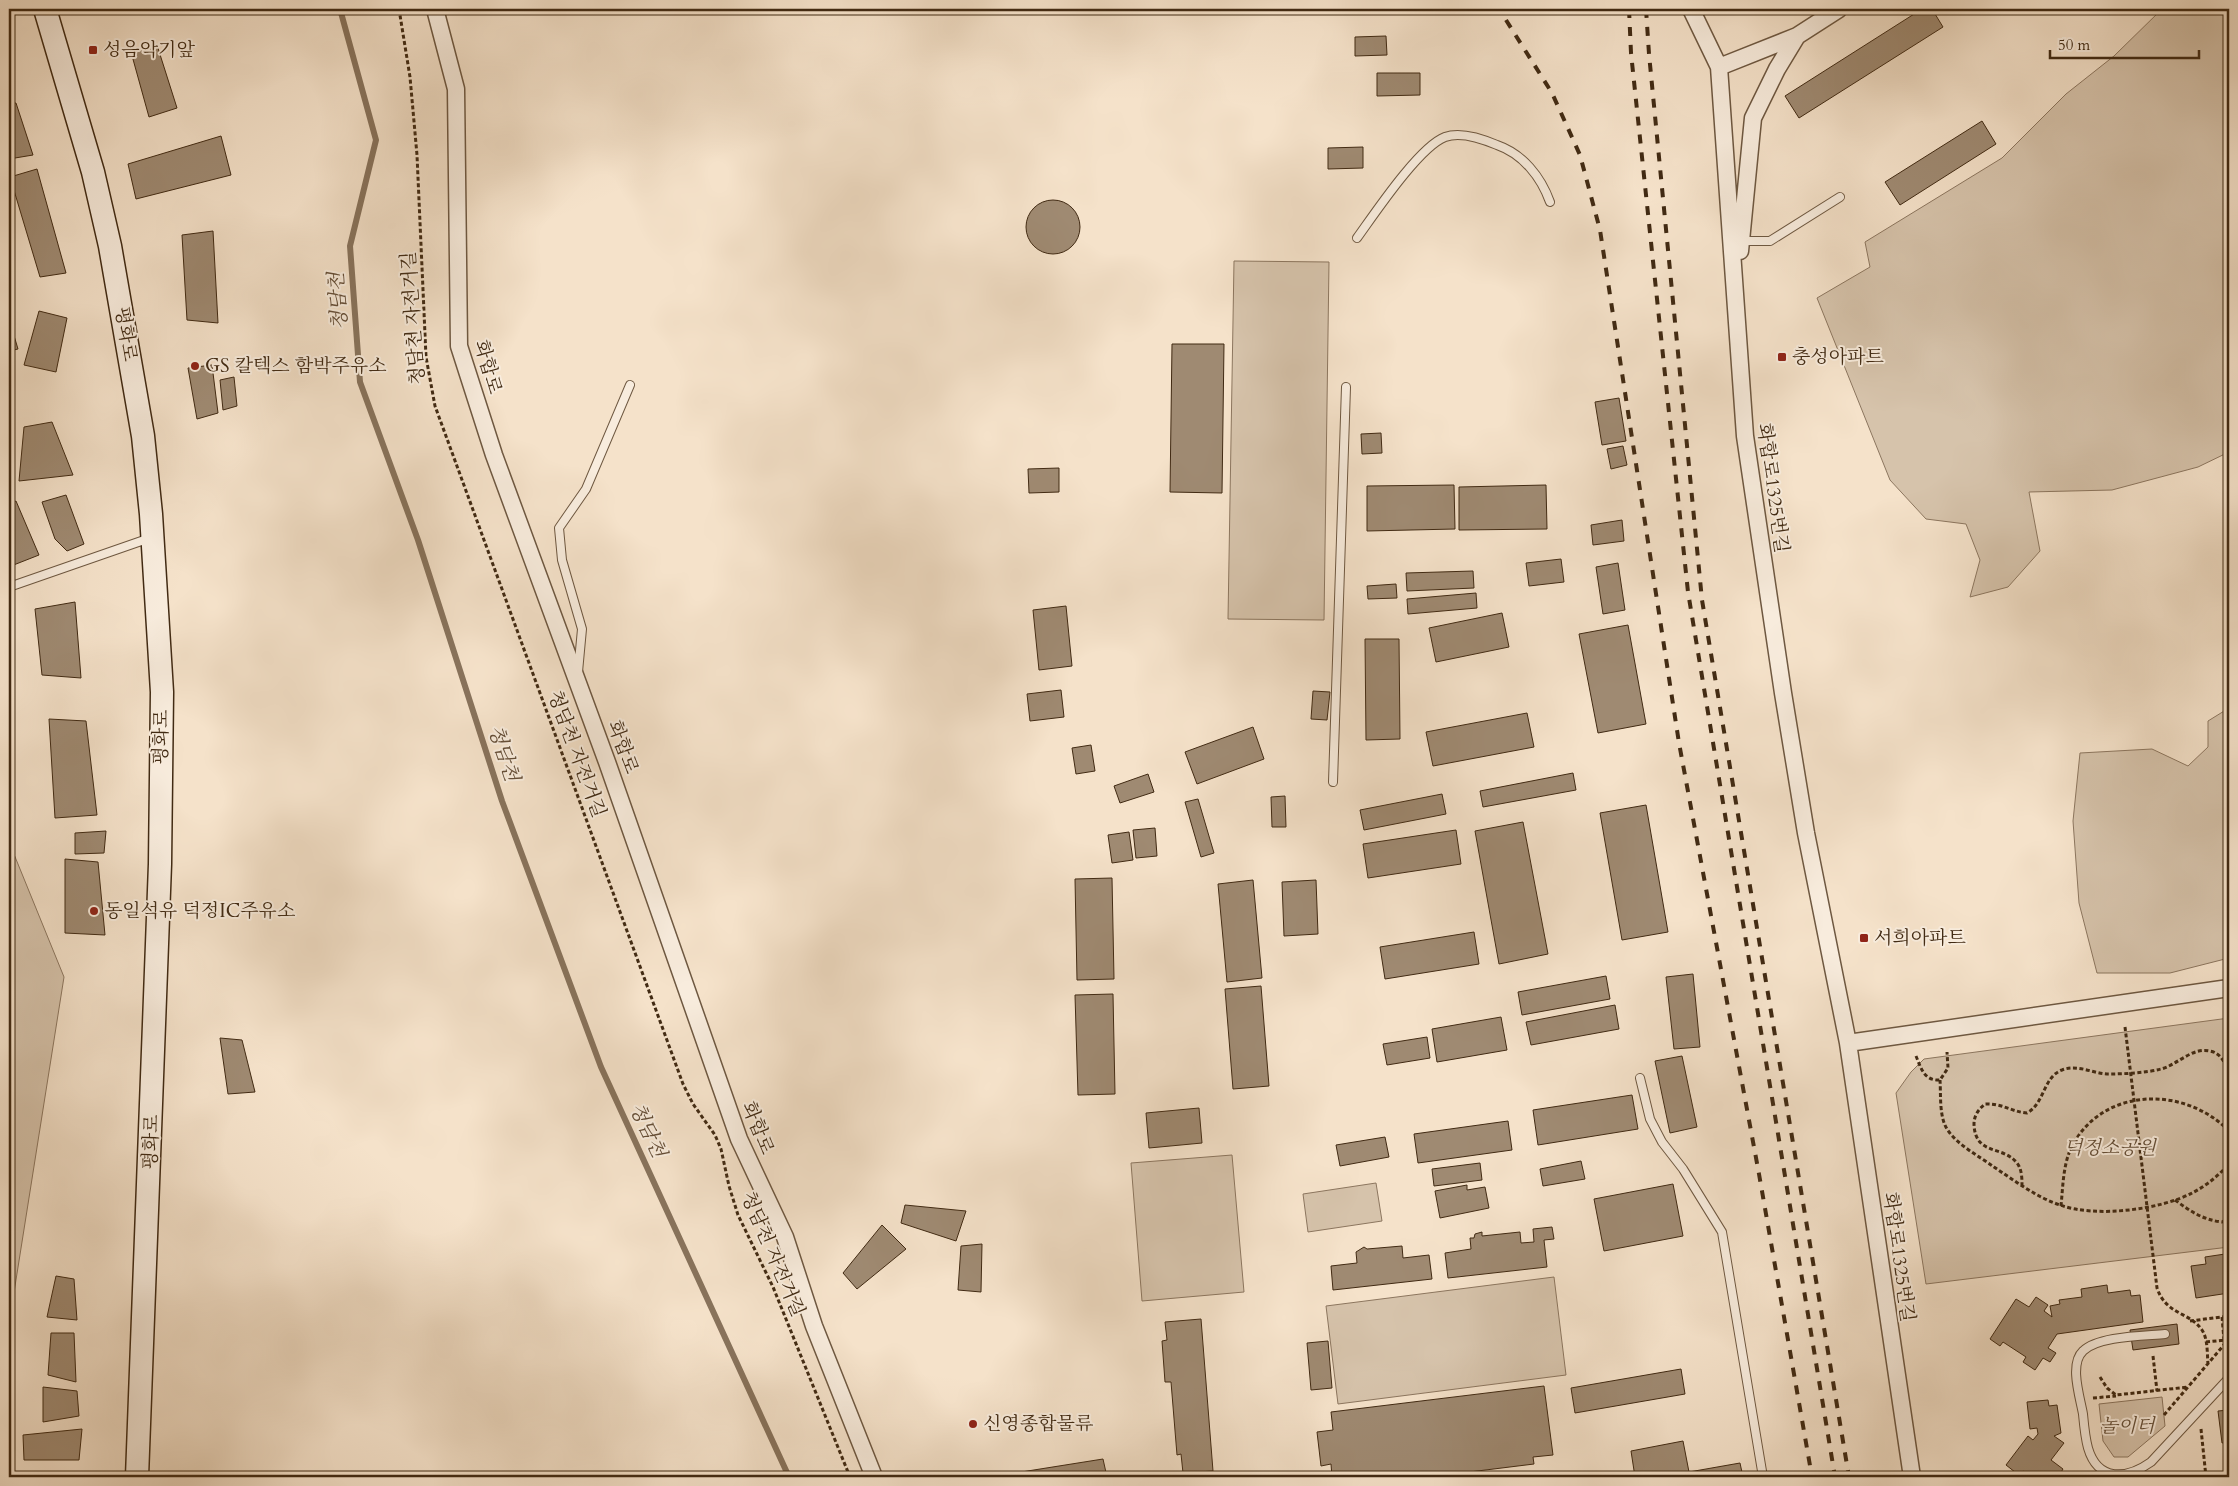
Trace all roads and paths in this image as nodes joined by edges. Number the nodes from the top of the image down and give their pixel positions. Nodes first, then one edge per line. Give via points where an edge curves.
1 (45, 9) edge
2 (399, 9) edge
3 (435, 9) edge
4 (1691, 9) edge
5 (1839, 9) edge
6 (1797, 36) junction
7 (1719, 67) junction
8 (1840, 197) dead end
9 (1550, 202) dead end
10 (1357, 238) dead end
11 (1740, 241) junction
12 (1735, 301) junction
13 (630, 385) dead end
14 (1346, 387) dead end
15 (152, 537) junction
16 (9, 587) edge
17 (577, 680) junction
18 (1333, 782) dead end
19 (2229, 988) edge
20 (2125, 1027) dead end
21 (1848, 1043) junction
22 (1947, 1052) dead end
23 (1916, 1056) dead end
24 (2131, 1072) junction
25 (2229, 1072) edge
26 (1640, 1078) dead end
27 (1940, 1080) junction
28 (2134, 1101) junction
29 (2229, 1130) edge
30 (2229, 1164) edge
31 (2022, 1186) junction
32 (2175, 1200) junction
33 (2061, 1206) junction
34 (2146, 1206) junction
35 (2229, 1209) edge
36 (2229, 1316) edge
37 (2222, 1317) junction
38 (2190, 1321) junction
39 (2165, 1334) dead end
40 (2227, 1340) edge
41 (2206, 1342) junction
42 (2153, 1356) dead end
43 (2208, 1364) junction
44 (2100, 1377) dead end
45 (2229, 1378) edge
46 (2188, 1387) junction
47 (2157, 1391) junction
48 (2127, 1394) junction
49 (2091, 1398) dead end
50 (2164, 1415) dead end
51 (2200, 1425) dead end
52 (137, 1477) edge
53 (850, 1477) edge
54 (874, 1477) edge
55 (1763, 1477) edge
56 (1912, 1477) edge
57 (2206, 1477) edge

1 - 15 main road, 평화로 via 93,172 110,246 143,436
2 - 53 path, 청담천 자전거길 via 410,77 417,155 426,357 435,406 683,1084 721,1149 738,1215 773,1287
3 - 17 street, 화합로 via 456,89 458,346 494,455
4 - 7 street
5 - 6 street
6 - 7 street
6 - 11 street via 1753,118
7 - 12 street, 화합로1325번길
8 - 11 lane via 1770,241
9 - 10 lane via 1538,178 1508,148 1465,135 1445,137 1416,160
11 - 12 street
12 - 21 street, 화합로1325번길 via 1745,436 1780,673 1806,833
13 - 17 lane via 586,489 559,528 562,560 582,629
14 - 18 lane
15 - 16 lane
15 - 52 main road, 평화로 via 162,692 160,864
17 - 54 street, 화합로 via 739,1139 785,1238 814,1326
19 - 21 street
20 - 24 path
21 - 56 street, 화합로1325번길
22 - 27 path via 1948,1068
23 - 27 path via 1928,1079
24 - 25 path via 2160,1069 2192,1053 2209,1050 2219,1054
24 - 28 path
24 - 31 path via 2106,1074 2064,1069 2055,1073 2039,1103 2027,1113 1993,1104 1985,1104 1978,1109 1974,1121 1979,1142 2011,1157 2018,1164
26 - 55 lane via 1650,1119 1662,1142 1722,1232
27 - 31 path via 1947,1129 1961,1144
28 - 29 path via 2183,1101 2203,1109
28 - 33 path via 2114,1106 2097,1117 2072,1146 2066,1164
28 - 34 path
30 - 32 path via 2215,1179
31 - 33 path
32 - 34 path
32 - 35 path via 2197,1216 2214,1222 2227,1219
33 - 34 path via 2111,1211
34 - 38 path via 2159,1295
36 - 37 path
37 - 38 path
37 - 40 path
38 - 41 path via 2202,1330
39 - 45 lane via 2096,1343 2079,1357 2077,1371 2087,1447 2096,1466 2117,1475 2139,1470 2151,1462
40 - 41 path
40 - 43 path
41 - 43 path
42 - 47 path
43 - 46 path
44 - 48 path via 2112,1393
46 - 47 path
46 - 50 path
47 - 48 path
48 - 49 path
51 - 57 path

